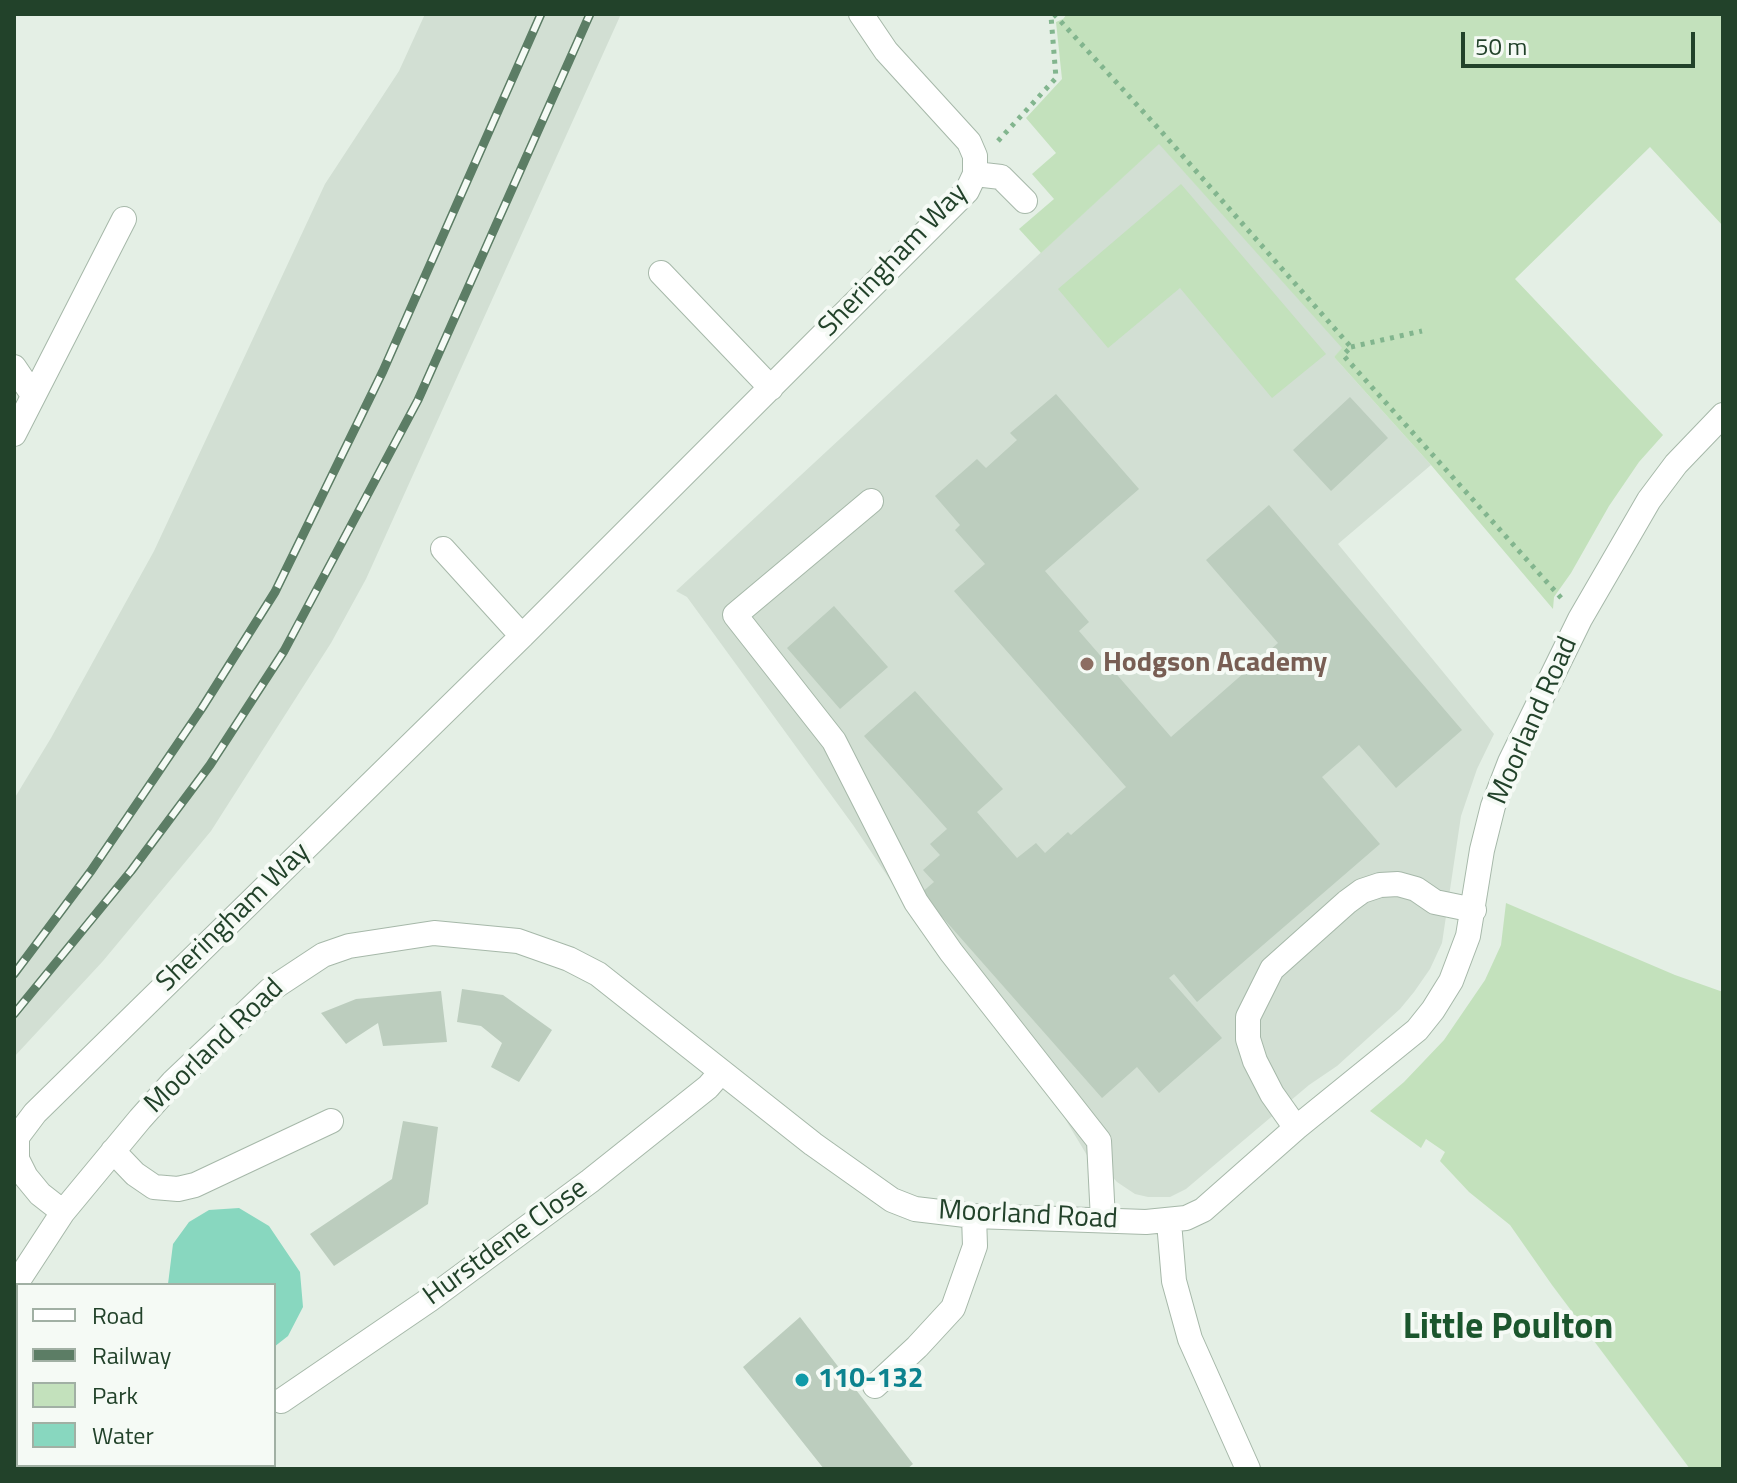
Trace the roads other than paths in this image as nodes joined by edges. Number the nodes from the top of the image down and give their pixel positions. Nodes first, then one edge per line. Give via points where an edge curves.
1 (861, 14) edge
2 (975, 165) junction
3 (1025, 201) dead end
4 (124, 219) dead end
5 (661, 273) dead end
6 (14, 367) edge
7 (771, 388) junction
8 (33, 395) junction
9 (1723, 415) edge
10 (14, 434) edge
11 (871, 501) dead end
12 (443, 549) dead end
13 (522, 636) junction
14 (1474, 910) junction
15 (721, 1072) junction
16 (331, 1121) dead end
17 (1296, 1128) junction
18 (113, 1151) junction
19 (63, 1212) junction
20 (974, 1216) junction
21 (1103, 1220) junction
22 (1169, 1222) junction
23 (17, 1283) edge
24 (875, 1386) dead end
25 (281, 1401) dead end
26 (1248, 1469) edge

1 - 2 street, Sheringham Way via 886,51 969,142
2 - 3 street via 1001,177
2 - 7 street, Sheringham Way via 967,191
4 - 8 street
5 - 7 street
6 - 8 street
7 - 13 street, Sheringham Way
8 - 10 street
9 - 14 street, Moorland Road via 1649,500 1580,619 1493,806
11 - 21 street via 735,615 834,741 916,902 1099,1141
12 - 13 street
13 - 19 street, Sheringham Way via 35,1113 17,1137 17,1159 40,1194
14 - 17 street, Moorland Road via 1451,981 1417,1030
14 - 17 street via 1435,902 1407,886 1380,885 1347,902 1272,969 1248,1017 1248,1039 1272,1094
15 - 18 street, Moorland Road via 598,974 569,959 518,941 434,933 349,946 300,968 235,1021
15 - 20 street, Moorland Road via 892,1200 933,1213
15 - 25 street, Hurstdene Close via 578,1190
16 - 18 street via 178,1189 154,1187
17 - 22 street, Moorland Road via 1203,1210
18 - 19 street, Moorland Road
19 - 23 street, Moorland Road
20 - 21 street, Moorland Road
20 - 24 street via 975,1246 953,1308
21 - 22 street, Moorland Road
22 - 26 street via 1174,1281 1190,1339

